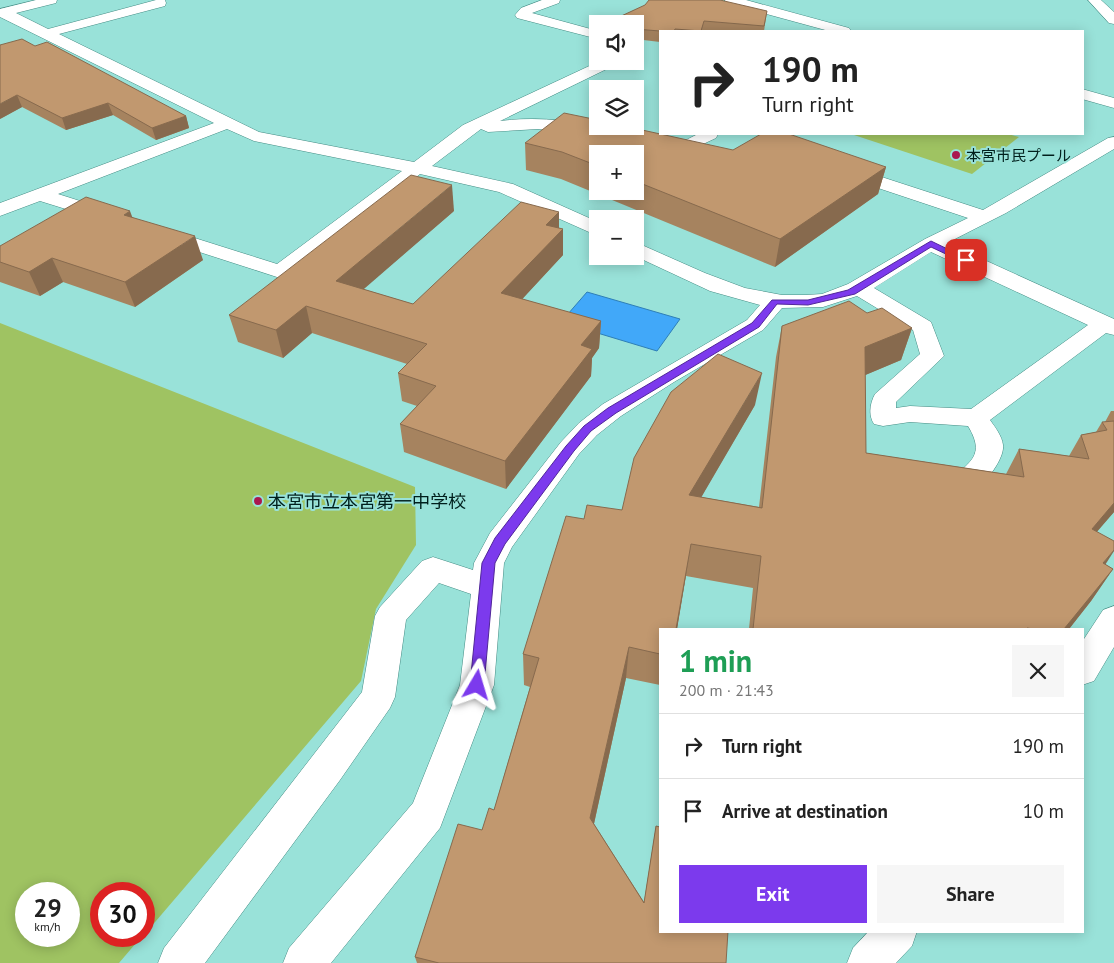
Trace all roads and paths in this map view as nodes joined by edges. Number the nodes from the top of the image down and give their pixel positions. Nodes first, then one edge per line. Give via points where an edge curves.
1 (51, 0) edge
2 (554, 0) edge
3 (731, 0) edge
4 (1094, 0) edge
5 (160, 3) dead end
6 (1, 13) edge
7 (1114, 20) edge
8 (840, 30) edge
9 (589, 33) edge
10 (44, 34) junction
11 (593, 70) edge
12 (1084, 95) edge
13 (1114, 103) edge
14 (228, 123) junction
15 (469, 129) junction
16 (589, 130) edge
17 (708, 135) edge
18 (647, 141) edge
19 (1114, 142) edge
20 (833, 166) edge
21 (417, 169) junction
22 (40, 195) junction
23 (0, 210) edge
24 (984, 217) junction
25 (589, 226) edge
26 (931, 244) junction
27 (644, 252) edge
28 (858, 287) junction
29 (775, 302) junction
30 (1109, 326) edge
31 (976, 418) junction
32 (959, 489) edge
33 (487, 587) junction
34 (1114, 618) edge
35 (1084, 668) edge
36 (895, 933) edge
37 (179, 963) edge
38 (304, 963) edge
39 (868, 963) edge

1 - 6 street
2 - 9 street via 522,14
3 - 8 street
4 - 7 street
5 - 10 street
6 - 10 street
10 - 14 street
11 - 15 street
12 - 13 street
14 - 21 street via 254,136
14 - 22 street
15 - 16 street via 526,122
15 - 21 street
17 - 18 street via 684,148
19 - 24 street
20 - 24 street
21 - 22 street via 280,272
21 - 25 street via 506,188
22 - 23 street
24 - 26 street
26 - 28 street
26 - 30 street
27 - 29 street via 725,291
28 - 29 street via 835,297 808,302
28 - 31 street via 923,327 932,356 884,400 883,418 910,414
29 - 33 street via 756,325 665,377 588,429 500,541 489,563
30 - 31 street
31 - 32 street via 989,440 991,452
33 - 37 street via 433,569 391,616 378,697
33 - 38 street via 477,685 427,815
34 - 35 street
36 - 39 street

